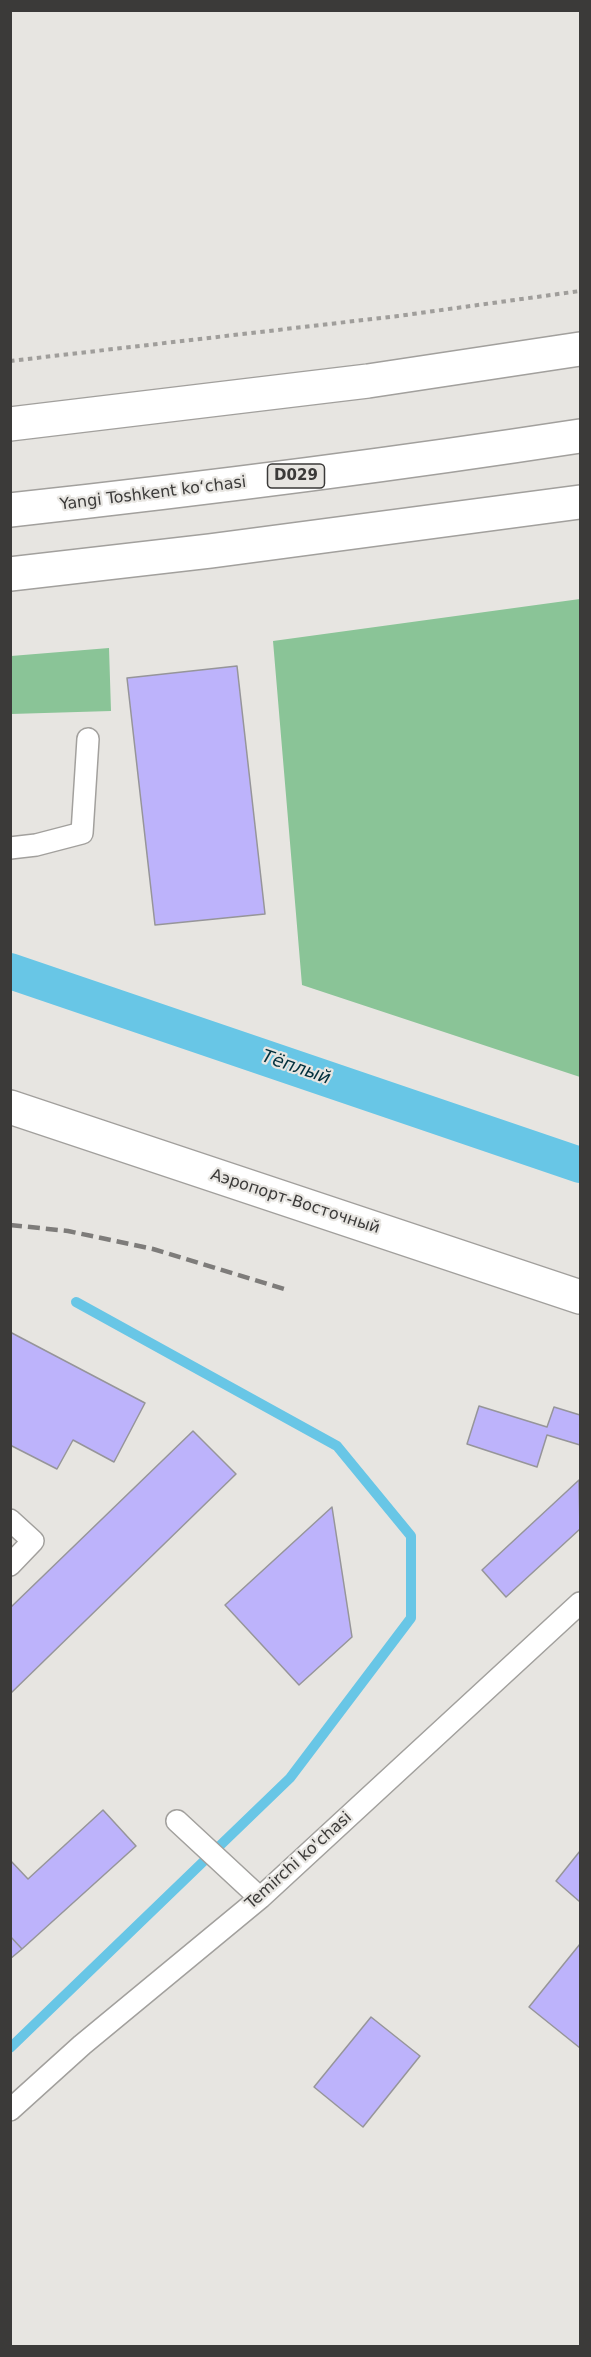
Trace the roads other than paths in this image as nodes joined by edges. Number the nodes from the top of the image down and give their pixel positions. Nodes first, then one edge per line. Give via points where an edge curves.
1 (580, 349) edge
2 (10, 424) edge
3 (580, 436) edge
4 (580, 502) edge
5 (10, 510) edge
6 (10, 574) edge
7 (88, 739) dead end
8 (10, 848) edge
9 (10, 1107) edge
10 (580, 1297) edge
11 (10, 1520) edge
12 (10, 1565) edge
13 (580, 1604) edge
14 (177, 1821) dead end
15 (260, 1898) junction
16 (10, 2110) edge

1 - 2 main road via 368,381
3 - 5 main road, Yangi Toshkent ko‘chasi / D029 via 399,463
4 - 6 main road
7 - 8 lane via 82,833
9 - 10 main road, Аэропорт-Восточный
11 - 12 lane via 33,1541
13 - 15 lane, Temirchi ko'chasi
14 - 15 lane
15 - 16 lane, Temirchi ko'chasi via 82,2045

